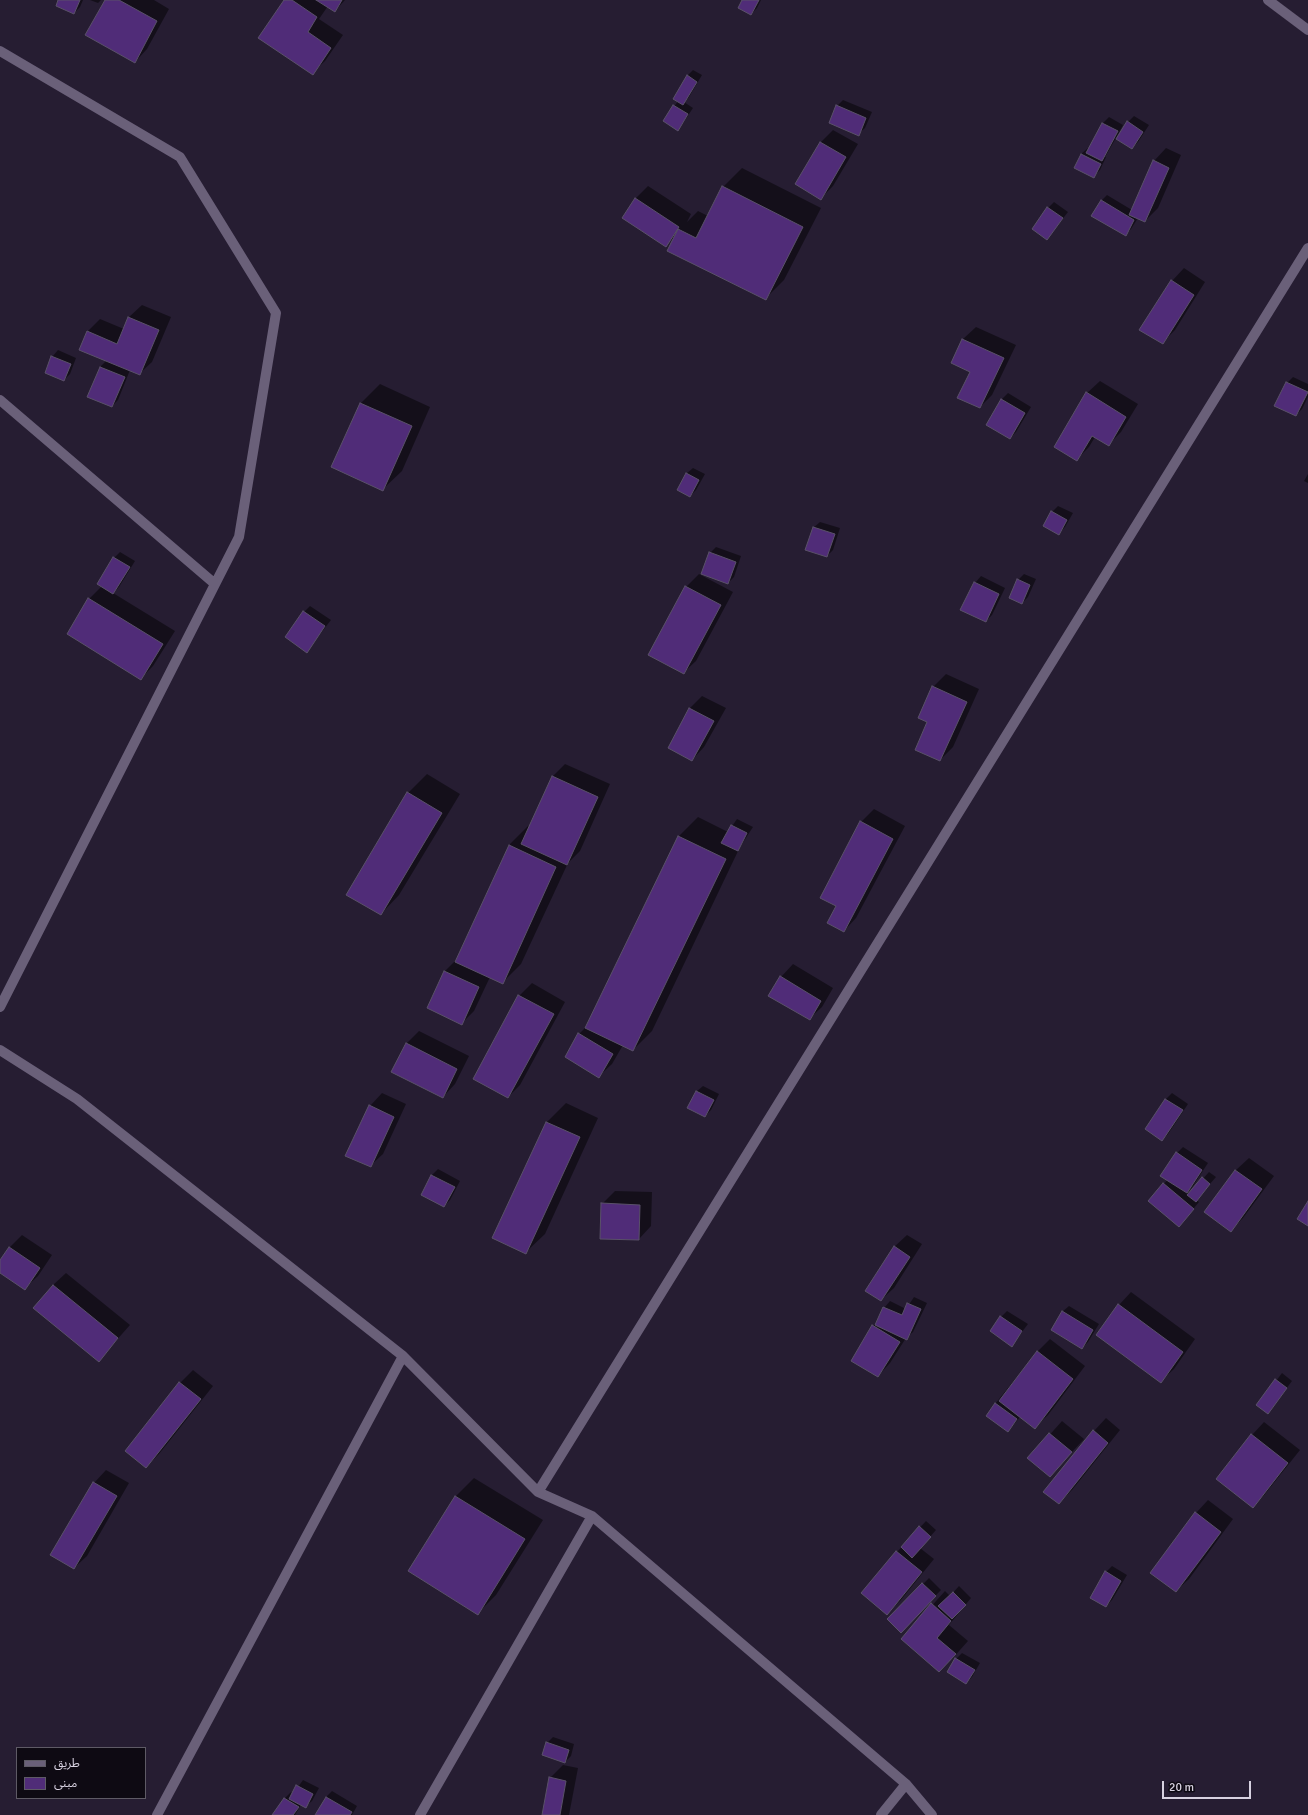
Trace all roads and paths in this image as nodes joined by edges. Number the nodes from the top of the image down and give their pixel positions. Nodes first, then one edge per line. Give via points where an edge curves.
1 (1268, 0) edge
2 (1308, 30) edge
3 (0, 51) edge
4 (1308, 248) edge
5 (0, 400) edge
6 (215, 584) junction
7 (0, 1007) edge
8 (0, 1050) edge
9 (404, 1356) junction
10 (538, 1492) junction
11 (592, 1516) junction
12 (906, 1784) junction
13 (158, 1815) edge
14 (420, 1815) edge
15 (881, 1815) edge
16 (932, 1815) edge

1 - 2 street
3 - 6 street via 180,157 276,313 239,537
4 - 10 street
5 - 6 street
6 - 7 street
8 - 9 street via 77,1099
9 - 10 street
9 - 13 street
10 - 11 street
11 - 12 street
11 - 14 street
12 - 15 street
12 - 16 street

